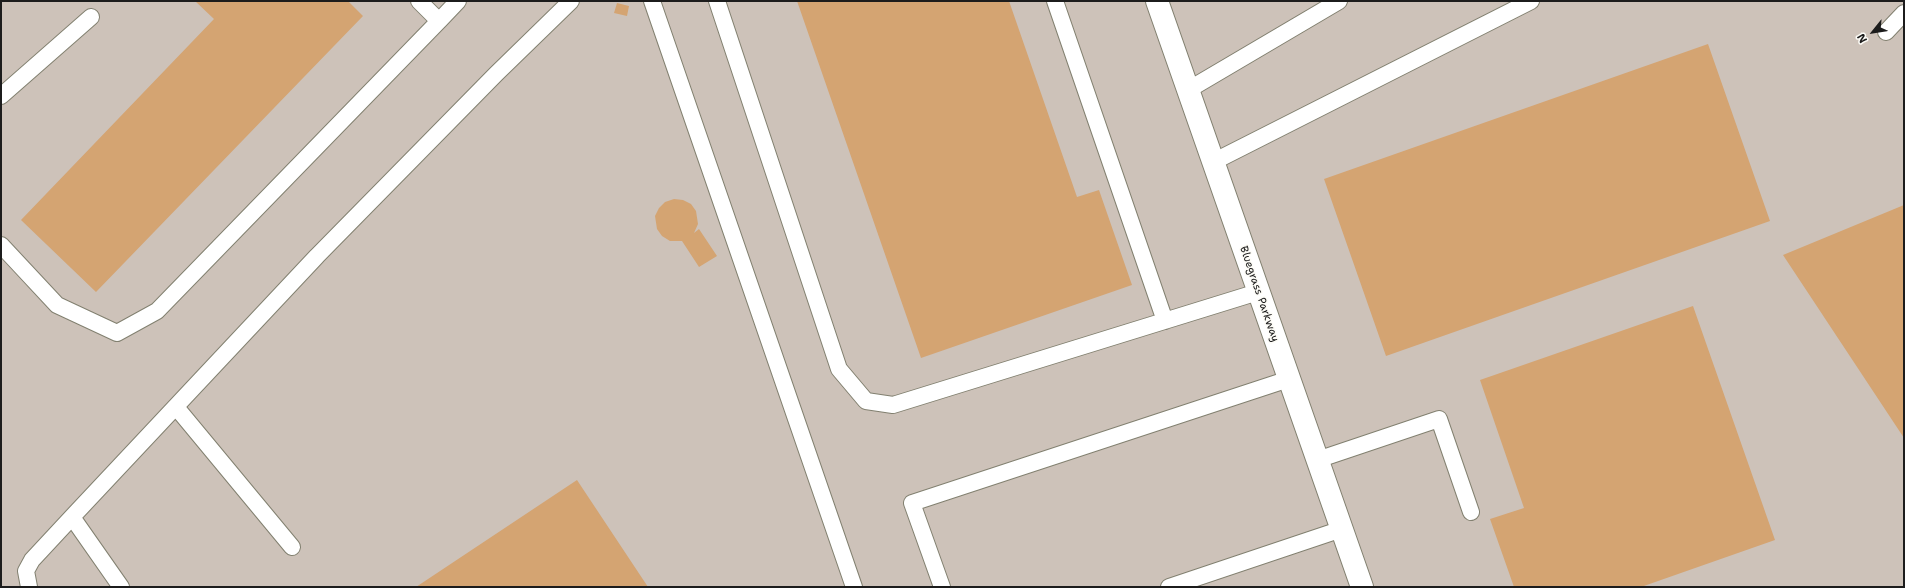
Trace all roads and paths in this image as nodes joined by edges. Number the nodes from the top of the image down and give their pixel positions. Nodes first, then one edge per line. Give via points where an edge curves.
1 (419, 1) edge
2 (458, 1) edge
3 (571, 1) edge
4 (652, 1) edge
5 (717, 1) edge
6 (1055, 1) edge
7 (1157, 1) edge
8 (1339, 1) edge
9 (1531, 1) edge
10 (1904, 13) edge
11 (91, 17) dead end
12 (439, 20) junction
13 (1886, 32) dead end
14 (1188, 90) junction
15 (1, 96) edge
16 (1213, 162) junction
17 (1, 245) edge
18 (1258, 292) junction
19 (1165, 320) junction
20 (1289, 379) junction
21 (176, 407) junction
22 (1318, 460) junction
23 (1471, 512) dead end
24 (72, 517) junction
25 (1342, 529) junction
26 (292, 547) dead end
27 (29, 587) edge
28 (120, 587) edge
29 (854, 587) edge
30 (942, 587) edge
31 (1169, 587) edge
32 (1362, 587) edge

1 - 12 lane
2 - 12 lane
3 - 21 lane via 317,256
4 - 29 lane
5 - 19 lane via 839,369 866,401 893,405
6 - 19 lane
7 - 14 street, Bluegrass Parkway
8 - 14 lane
9 - 16 lane
10 - 13 lane
11 - 15 lane
12 - 17 lane via 157,311 117,332 57,305
14 - 16 street, Bluegrass Parkway
16 - 18 street, Bluegrass Parkway
18 - 19 lane
18 - 20 street, Bluegrass Parkway
20 - 22 street, Bluegrass Parkway
20 - 30 lane via 912,503
21 - 24 lane
21 - 26 lane
22 - 23 lane via 1439,419
22 - 25 street, Bluegrass Parkway
24 - 27 lane via 32,560 26,571
24 - 28 lane
25 - 31 lane
25 - 32 street, Bluegrass Parkway

